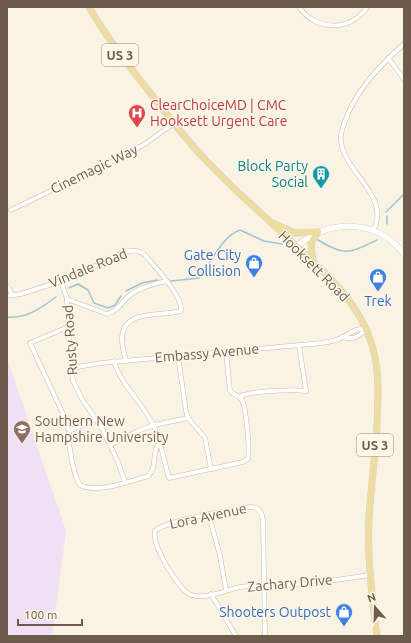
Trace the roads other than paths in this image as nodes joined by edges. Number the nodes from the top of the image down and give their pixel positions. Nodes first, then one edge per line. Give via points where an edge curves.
1 (89, 7) edge
2 (299, 7) edge
3 (367, 7) edge
4 (404, 44) edge
5 (388, 58) junction
6 (404, 79) edge
7 (174, 123) junction
8 (10, 210) dead end
9 (271, 222) junction
10 (373, 231) junction
11 (318, 232) junction
12 (297, 246) junction
13 (404, 254) edge
14 (313, 262) junction
15 (61, 281) junction
16 (166, 281) junction
17 (7, 286) edge
18 (7, 296) edge
19 (12, 296) junction
20 (68, 299) junction
21 (68, 327) junction
22 (366, 329) junction
23 (343, 337) junction
24 (299, 346) junction
25 (226, 352) junction
26 (178, 356) junction
27 (126, 361) junction
28 (114, 362) junction
29 (71, 368) junction
30 (239, 397) junction
31 (188, 418) junction
32 (96, 419) junction
33 (154, 425) junction
34 (69, 431) junction
35 (159, 443) junction
36 (110, 445) junction
37 (211, 469) junction
38 (125, 482) junction
39 (209, 515) junction
40 (155, 531) joint
41 (370, 575) junction
42 (264, 585) junction
43 (226, 590) junction
44 (211, 594) junction
45 (236, 636) edge
46 (265, 636) edge
47 (377, 636) edge

1 - 7 main road, Hooksett Road / US 3 via 121,56
2 - 3 street via 309,18 327,25 351,22
4 - 5 street
5 - 6 street
5 - 10 street via 376,70 353,103 341,135 342,149 376,204 378,220
7 - 8 street, Cinemagic Way via 127,154
7 - 9 main road, Hooksett Road / US 3 via 203,158
9 - 11 main road via 295,233
9 - 12 main road, Hooksett Road / US 3
10 - 11 main road via 346,226
10 - 13 main road via 391,241
11 - 12 main road
11 - 14 main road via 311,243
12 - 14 main road, Hooksett Road / US 3
14 - 22 main road, Hooksett Road / US 3 via 346,296
15 - 16 street, Vindale Road via 132,250 142,252
15 - 19 street, Vindale Road
15 - 20 street, Rusty Road
16 - 20 street via 134,292 116,310 107,314
16 - 27 street, Vindale Road via 176,294 181,311 140,316 131,320 122,338
17 - 19 street
18 - 19 street, Vindale Road
20 - 21 street, Rusty Road
21 - 29 street, Rusty Road
21 - 34 street via 30,343
22 - 23 street, Embassy Avenue via 353,330
22 - 23 street, Embassy Avenue via 354,338
22 - 41 main road, Hooksett Road / US 3 via 375,356 378,385 369,519
23 - 24 street, Embassy Avenue via 329,342
24 - 25 street, Embassy Avenue
24 - 30 street via 306,391 246,394
25 - 26 street, Embassy Avenue
25 - 30 street via 230,390
26 - 27 street, Embassy Avenue
26 - 31 street
27 - 28 street, Embassy Avenue
28 - 29 street, Embassy Avenue
28 - 33 street via 121,377
29 - 32 street, Rusty Road via 75,386
30 - 37 street via 245,413 248,459
31 - 33 street
31 - 37 street via 205,438
32 - 34 street
32 - 36 street, Rusty Road
33 - 35 street
33 - 36 street
34 - 38 street via 72,462 80,485 99,488
35 - 37 street via 169,478
35 - 38 street via 155,449 152,472 148,476
36 - 38 street, Rusty Road
39 - 40 street, Lora Avenue via 164,525
39 - 42 street, Lora Avenue via 251,507 260,510 263,520
39 - 43 street
40 - 44 street, Zachary Drive via 154,536 163,559 185,592 195,596
41 - 42 street, Zachary Drive via 315,583
41 - 47 main road, Hooksett Road / US 3
42 - 43 street, Zachary Drive
42 - 46 street
43 - 44 street, Zachary Drive
44 - 45 street

